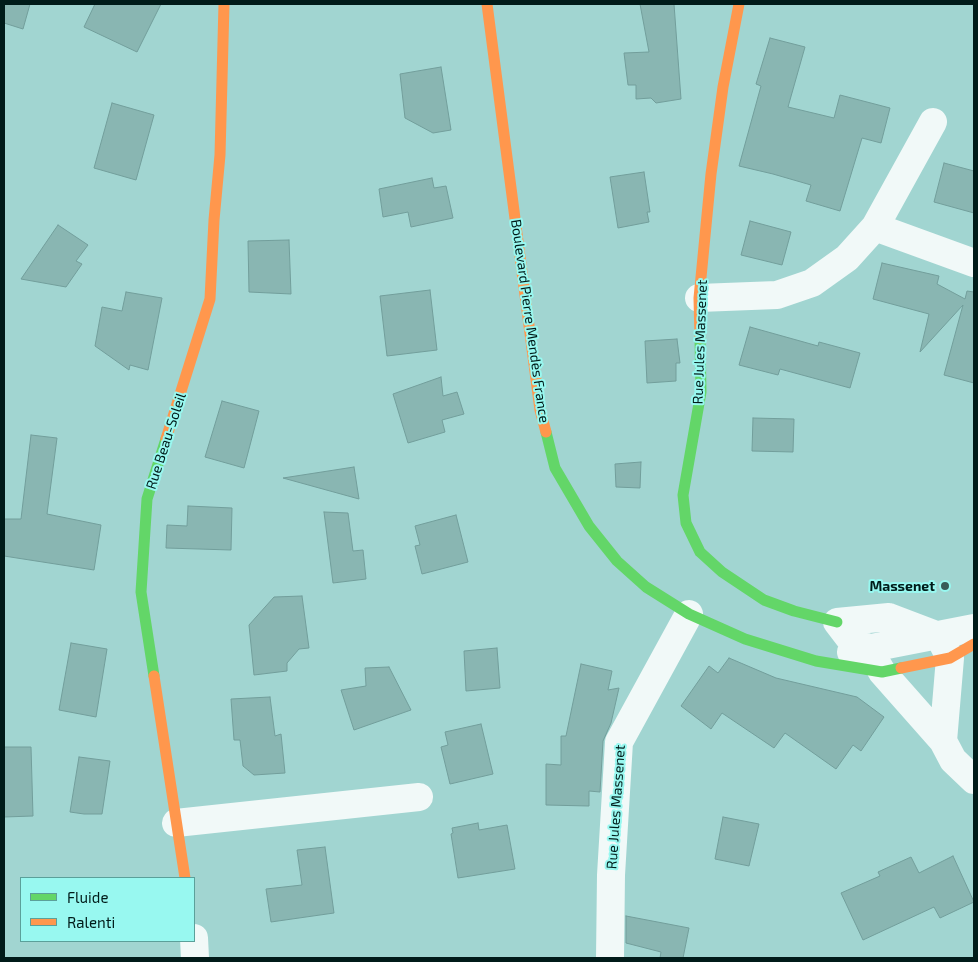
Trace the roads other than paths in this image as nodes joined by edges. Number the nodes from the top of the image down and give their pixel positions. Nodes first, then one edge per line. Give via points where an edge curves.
1 (224, 4) edge
2 (487, 4) edge
3 (740, 4) edge
4 (934, 122) dead end
5 (875, 227) junction
6 (974, 263) edge
7 (699, 298) junction
8 (689, 614) junction
9 (837, 622) junction
10 (974, 628) edge
11 (974, 644) edge
12 (945, 647) junction
13 (868, 648) junction
14 (816, 660) junction
15 (882, 672) junction
16 (943, 742) junction
17 (974, 780) edge
18 (419, 797) dead end
19 (176, 823) junction
20 (185, 877) edge
21 (194, 942) edge
22 (195, 958) edge
23 (610, 958) edge

1 - 19 street, Rue Beau-Soleil via 220,155 210,300 146,499 141,582
2 - 8 street, Boulevard Pierre Mendès France via 540,410 555,468 589,526 617,561 646,587
3 - 7 street, Rue Jules Massenet via 723,87
4 - 5 street
5 - 6 street
5 - 7 street via 847,258 812,283 777,295
7 - 9 street, Rue Jules Massenet via 701,392 683,495 686,523 700,552 722,572 764,600
8 - 14 street, Boulevard Pierre Mendès France via 745,639
8 - 23 street, Rue Jules Massenet via 619,742
9 - 12 street, Rue Jules Massenet via 888,617
9 - 13 street via 850,639
10 - 12 street
11 - 12 street
12 - 13 street
12 - 15 street
12 - 16 street
13 - 14 street
13 - 15 street
14 - 15 street, Boulevard Pierre Mendès France
15 - 16 street
16 - 17 street via 953,760
18 - 19 street
19 - 20 street, Rue Beau-Soleil
21 - 22 street

